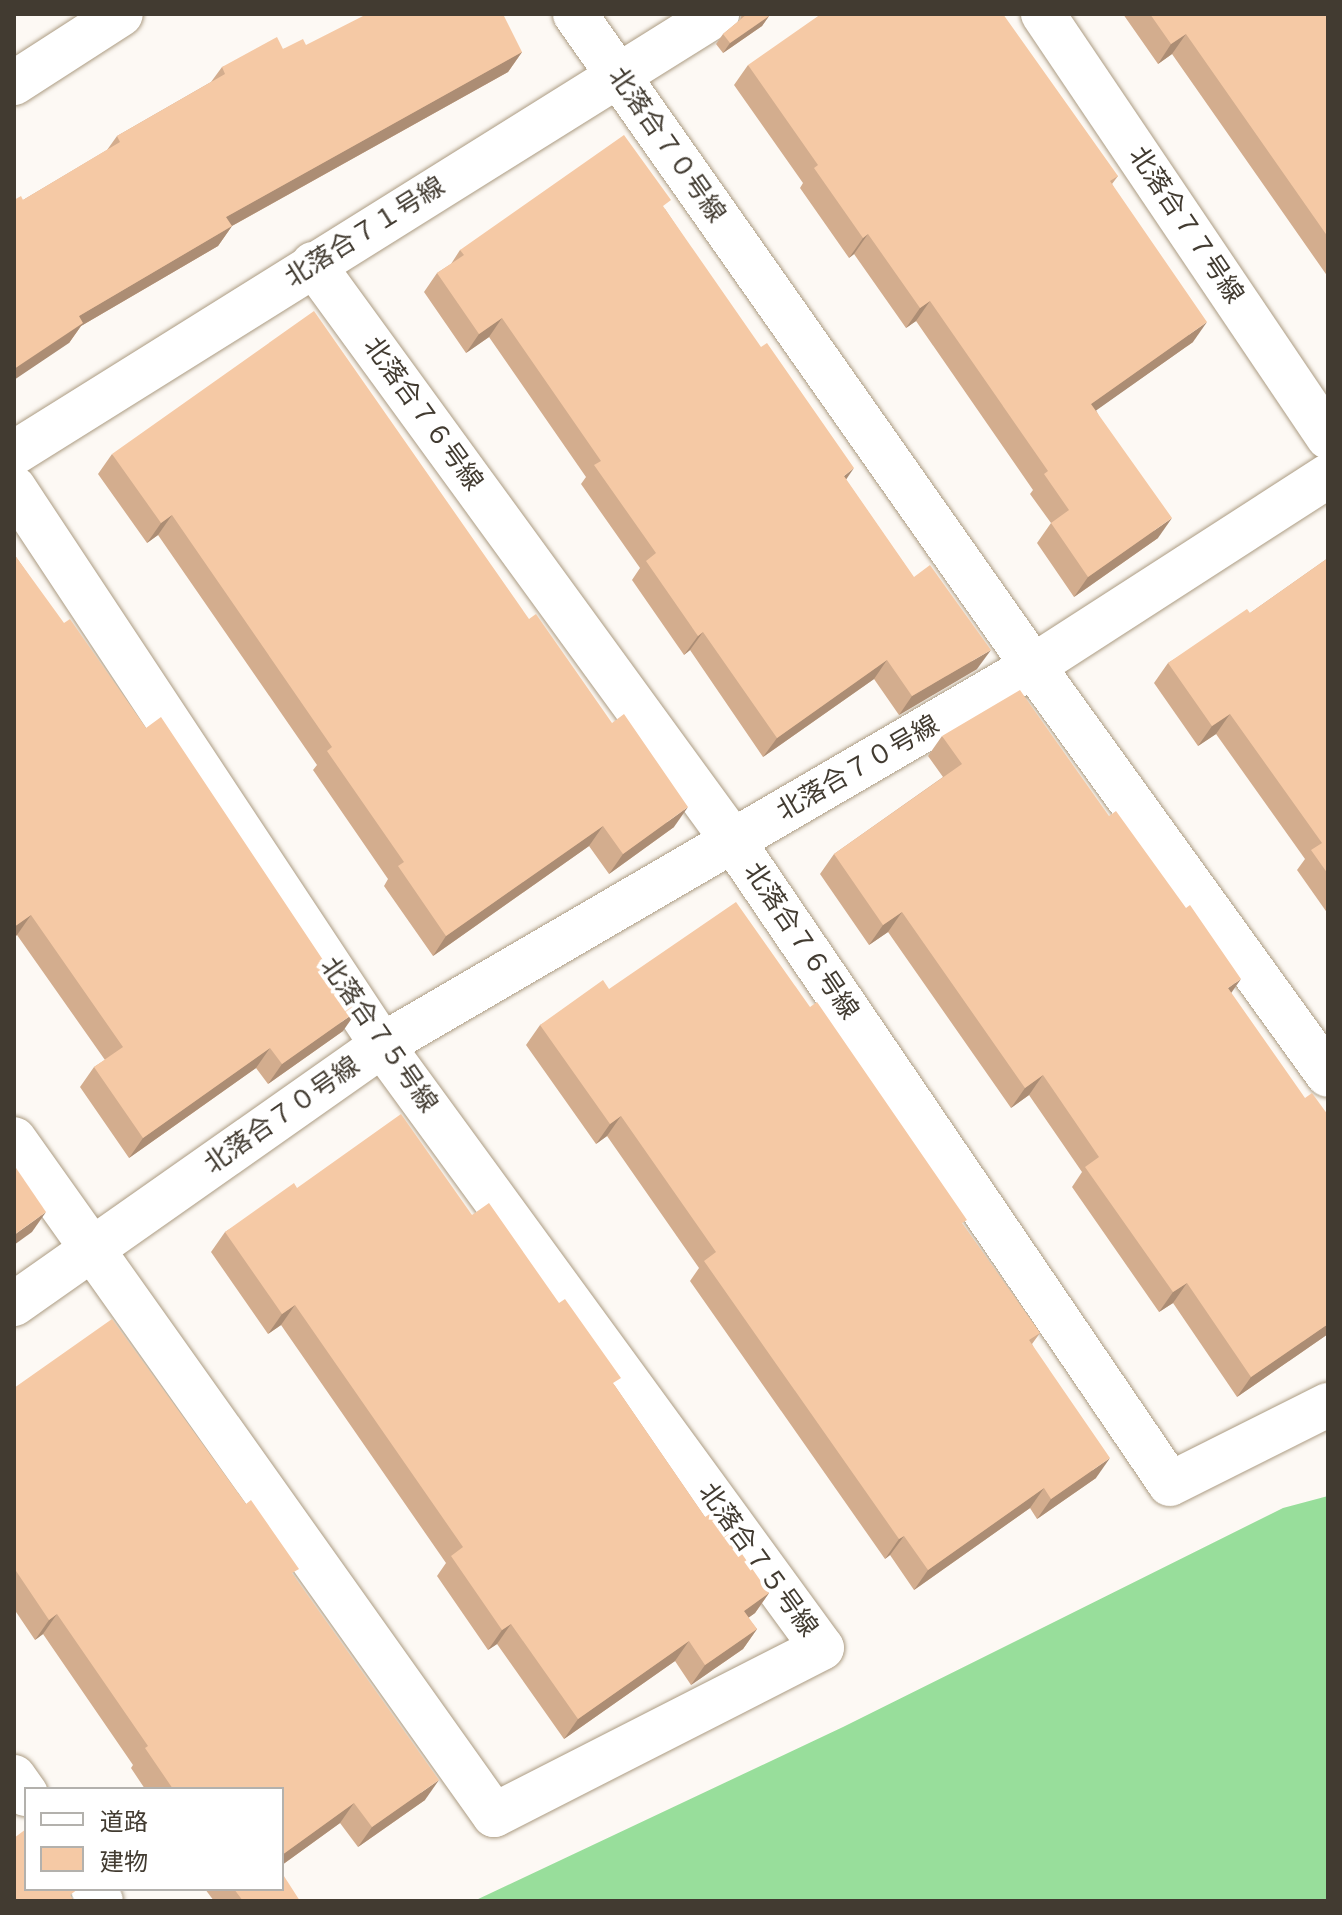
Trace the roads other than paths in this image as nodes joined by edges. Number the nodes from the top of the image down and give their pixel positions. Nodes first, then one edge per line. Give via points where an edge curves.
1 (121, 14) edge
2 (575, 14) edge
3 (717, 14) edge
4 (1043, 14) edge
5 (617, 73) junction
6 (14, 83) edge
7 (313, 264) junction
8 (1328, 437) edge
9 (14, 453) edge
10 (1328, 476) edge
11 (14, 488) edge
12 (1033, 666) junction
13 (733, 841) junction
14 (382, 1045) junction
15 (1328, 1075) edge
16 (14, 1139) edge
17 (92, 1248) junction
18 (14, 1304) edge
19 (1328, 1405) edge

1 - 6 street
2 - 5 street, 北落合７０号線
3 - 5 street, 北落合７１号線
4 - 8 street, 北落合７７号線
5 - 7 street, 北落合７１号線
5 - 12 street, 北落合７０号線
7 - 9 street, 北落合７１号線
7 - 13 street, 北落合７６号線
10 - 12 street
11 - 14 street, 北落合７５号線
12 - 13 street, 北落合７０号線
12 - 15 street
13 - 14 street, 北落合７０号線
13 - 19 street, 北落合７６号線 via 1170,1484
14 - 17 street, 北落合７０号線
14 - 17 street, 北落合７５号線 via 822,1648 494,1815
16 - 17 street, 北落合７５号線
17 - 18 street, 北落合７０号線

